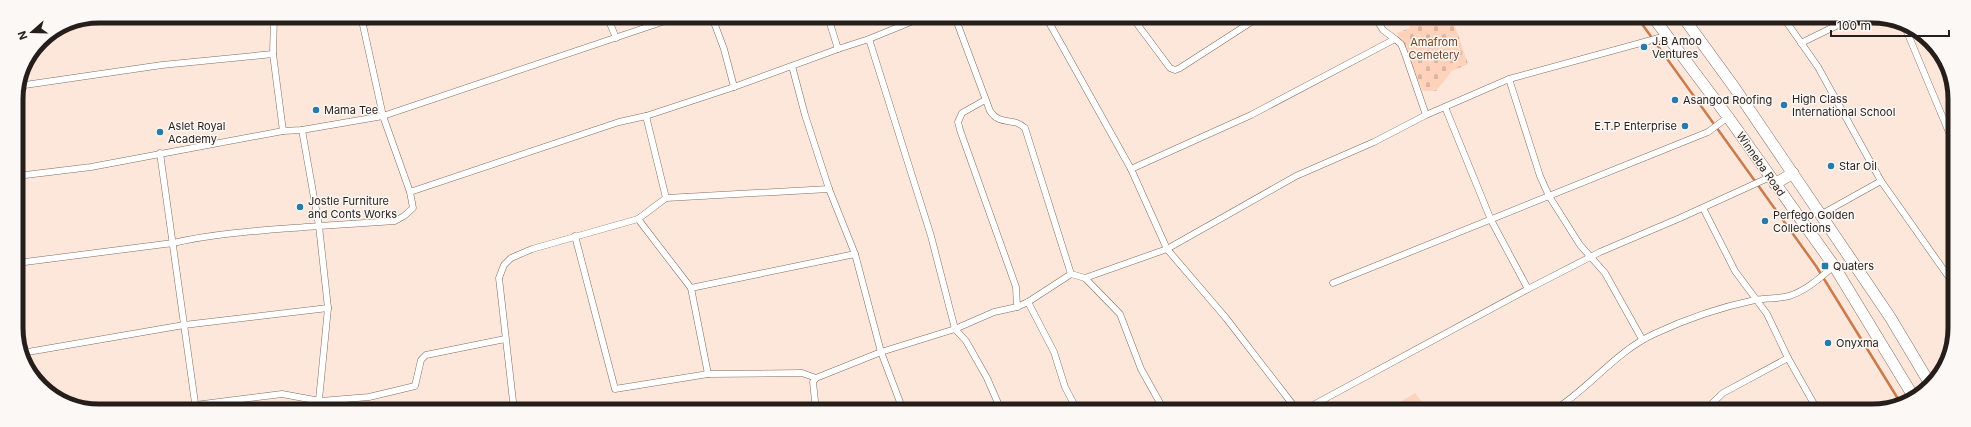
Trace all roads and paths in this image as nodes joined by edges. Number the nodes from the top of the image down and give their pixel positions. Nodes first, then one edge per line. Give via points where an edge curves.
1 (274, 23) edge
2 (363, 23) edge
3 (610, 23) edge
4 (658, 23) edge
5 (715, 23) edge
6 (830, 23) edge
7 (908, 23) edge
8 (957, 23) edge
9 (1049, 23) edge
10 (1136, 23) edge
11 (1250, 23) edge
12 (1379, 23) edge
13 (1657, 23) edge
14 (1687, 23) edge
15 (1787, 23) edge
16 (1842, 23) edge
17 (1907, 32) edge
18 (1666, 36) junction
19 (616, 38) junction
20 (869, 39) junction
21 (1395, 39) junction
22 (1801, 43) junction
23 (838, 49) junction
24 (273, 54) junction
25 (792, 66) junction
26 (1509, 80) junction
27 (25, 85) edge
28 (734, 87) junction
29 (985, 100) junction
30 (1445, 107) junction
31 (1426, 115) junction
32 (383, 116) junction
33 (646, 116) junction
34 (1728, 117) junction
35 (302, 130) junction
36 (1948, 130) edge
37 (283, 131) junction
38 (160, 153) junction
39 (1131, 169) junction
40 (1793, 173) junction
41 (23, 175) edge
42 (1773, 181) junction
43 (1880, 181) junction
44 (829, 189) junction
45 (410, 192) junction
46 (1549, 196) junction
47 (666, 198) junction
48 (1703, 208) junction
49 (1820, 215) junction
50 (638, 219) junction
51 (1491, 220) junction
52 (319, 226) junction
53 (575, 236) junction
54 (173, 243) junction
55 (1167, 249) junction
56 (855, 254) junction
57 (1590, 257) junction
58 (23, 262) edge
59 (1834, 266) junction
60 (1071, 274) junction
61 (1948, 276) edge
62 (1085, 278) junction
63 (1333, 283) dead end
64 (691, 288) junction
65 (1528, 289) junction
66 (1757, 300) junction
67 (1028, 302) junction
68 (1017, 307) junction
69 (328, 308) junction
70 (184, 325) junction
71 (955, 329) junction
72 (505, 339) junction
73 (1642, 339) junction
74 (27, 352) edge
75 (881, 352) junction
76 (1788, 358) junction
77 (708, 374) junction
78 (816, 378) junction
79 (1928, 380) edge
80 (1911, 393) edge
81 (320, 401) junction
82 (195, 404) edge
83 (215, 404) edge
84 (319, 404) edge
85 (513, 404) edge
86 (815, 404) edge
87 (901, 404) edge
88 (998, 404) edge
89 (1074, 404) edge
90 (1161, 404) edge
91 (1292, 404) edge
92 (1315, 404) edge
93 (1563, 404) edge
94 (1711, 404) edge
95 (1814, 404) edge

1 - 24 street
2 - 32 street
3 - 19 street
4 - 19 street
5 - 28 street
6 - 23 street
7 - 20 street
8 - 29 street
9 - 39 street
10 - 11 street via 1170,68 1175,70
12 - 21 street
13 - 18 highway, Winneba Road
14 - 40 highway, Winneba Road
15 - 22 street
16 - 22 street
17 - 36 street
18 - 26 street
18 - 34 highway, Winneba Road
19 - 32 street
20 - 23 street
20 - 71 street via 931,236
21 - 31 street via 1401,44
21 - 39 street via 1251,115
22 - 43 street via 1835,96
23 - 25 street
24 - 27 street via 162,65
24 - 37 street
25 - 28 street
25 - 44 street
26 - 30 street
26 - 46 street
28 - 33 street
29 - 60 street via 995,118 1000,121 1016,122 1025,128
29 - 68 street via 959,116 959,126 1016,287
30 - 31 street
30 - 51 street
31 - 55 street via 1374,142 1296,176
32 - 35 street
32 - 45 street
33 - 45 street via 619,122
33 - 47 street
34 - 42 highway, Winneba Road
34 - 46 street via 1708,132
35 - 37 street
35 - 52 street
37 - 38 street
38 - 41 street
38 - 54 street
39 - 55 street
40 - 42 highway
40 - 49 highway, Winneba Road
42 - 48 street
42 - 59 highway, Winneba Road
43 - 49 street
43 - 61 street
44 - 47 street
44 - 56 street
45 - 52 street via 413,208 395,221
46 - 51 street
46 - 57 street
47 - 50 street
48 - 57 street
48 - 66 street via 1735,271
49 - 79 highway, Winneba Road via 1890,317
50 - 53 street
50 - 64 street
51 - 63 street
51 - 65 street
52 - 54 street via 234,232
52 - 69 street
53 - 72 street via 532,248 511,258 504,265 498,278
53 - 77 street via 615,389
54 - 58 street
54 - 70 street
55 - 62 street
55 - 91 street via 1226,318
56 - 64 street
56 - 75 street
57 - 65 street
57 - 73 street via 1605,273
59 - 66 street via 1793,294
59 - 80 highway, Winneba Road
60 - 62 street
60 - 67 street
62 - 90 street via 1120,314 1141,369
64 - 77 street
65 - 92 street
66 - 73 street via 1712,312
66 - 76 street via 1767,314
67 - 68 street
67 - 89 street via 1054,352 1065,387
68 - 71 street via 994,312
69 - 70 street
69 - 81 street
70 - 74 street
70 - 82 street
71 - 75 street
71 - 88 street via 966,341
72 - 81 street via 426,355 421,360 415,386 405,390 369,397
72 - 85 street
73 - 93 street via 1619,355
75 - 78 street
75 - 87 street
76 - 94 street via 1723,393
76 - 95 street
77 - 78 street via 802,373
78 - 86 street via 813,382
81 - 83 street via 282,394
81 - 84 street

